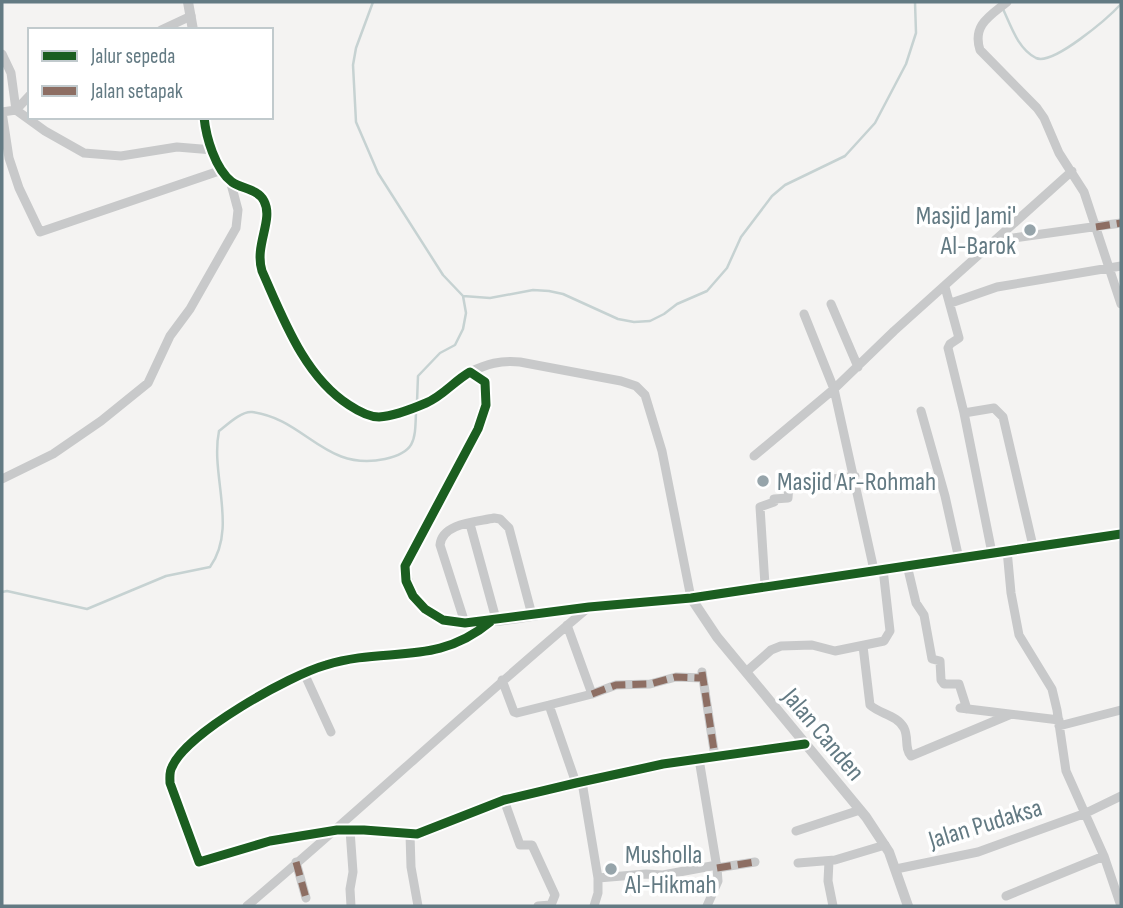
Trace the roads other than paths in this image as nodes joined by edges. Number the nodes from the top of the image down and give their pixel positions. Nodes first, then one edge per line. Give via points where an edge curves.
1 (188, 2) edge
2 (1007, 2) edge
3 (191, 16) junction
4 (165, 28) edge
5 (193, 28) edge
6 (2, 54) edge
7 (28, 97) edge
8 (16, 110) junction
9 (28, 118) edge
10 (29, 119) edge
11 (205, 119) edge
12 (213, 150) junction
13 (222, 170) junction
14 (1072, 172) junction
15 (230, 180) junction
16 (1121, 223) edge
17 (1096, 227) junction
18 (998, 240) junction
19 (1121, 266) edge
20 (1109, 267) junction
21 (945, 287) junction
22 (951, 303) junction
23 (831, 304) dead end
24 (1121, 304) edge
25 (804, 314) dead end
26 (858, 367) junction
27 (470, 372) junction
28 (834, 389) junction
29 (921, 411) dead end
30 (964, 413) junction
31 (754, 456) dead end
32 (855, 476) junction
33 (2, 479) edge
34 (470, 524) junction
35 (1121, 534) edge
36 (1033, 546) junction
37 (1007, 550) junction
38 (992, 553) junction
39 (959, 559) junction
40 (907, 565) junction
41 (878, 569) junction
42 (765, 585) junction
43 (691, 598) junction
44 (589, 607) junction
45 (531, 615) junction
46 (494, 620) junction
47 (465, 623) junction
48 (567, 625) junction
49 (863, 646) junction
50 (746, 672) junction
51 (304, 673) junction
52 (502, 680) junction
53 (592, 694) junction
54 (549, 705) junction
55 (1121, 710) edge
56 (1009, 715) junction
57 (1059, 723) junction
58 (331, 732) dead end
59 (805, 744) junction
60 (715, 757) junction
61 (699, 759) junction
62 (579, 782) junction
63 (1121, 796) edge
64 (504, 800) junction
65 (860, 810) junction
66 (1086, 813) junction
67 (337, 830) junction
68 (350, 830) junction
69 (796, 831) dead end
70 (410, 834) junction
71 (885, 845) junction
72 (1104, 856) junction
73 (830, 861) junction
74 (296, 862) junction
75 (755, 862) dead end
76 (798, 863) dead end
77 (717, 867) junction
78 (896, 869) junction
79 (598, 878) junction
80 (1006, 896) dead end
81 (306, 898) dead end
82 (1121, 905) edge
83 (247, 906) edge
84 (351, 906) edge
85 (418, 906) edge
86 (538, 906) edge
87 (594, 906) edge
88 (707, 906) edge
89 (833, 906) edge
90 (908, 906) edge

1 - 3 street
2 - 14 street via 981,23 980,50 1037,108
3 - 4 street
3 - 5 street
6 - 8 street via 11,73
7 - 8 street
8 - 9 street
8 - 13 street via 2,112 4,137 19,188 40,232
10 - 12 street via 85,153 121,156 177,148
11 - 12 street
12 - 13 street
13 - 15 street
14 - 17 street
14 - 18 street
15 - 27 street via 264,200 268,213 259,260 301,351 339,398 363,413 377,417 393,414 436,398
15 - 33 street via 238,210 236,228 170,335 148,383 52,454
16 - 17 street
17 - 18 street
17 - 20 street
18 - 21 street
19 - 20 street
20 - 22 street via 997,287
20 - 24 street
21 - 22 street
21 - 26 street
22 - 30 street via 959,338 948,348
23 - 26 street
25 - 28 street
26 - 28 street
27 - 43 street via 503,360 621,380 642,390 662,451
27 - 47 street via 485,382 486,405 470,445 405,566 406,581 425,609 443,620
28 - 31 street
28 - 32 street
29 - 39 street
30 - 36 street via 994,408 1003,417
30 - 38 street
32 - 41 street
32 - 42 street via 789,485 788,498 760,508
34 - 45 street via 494,518 509,528
34 - 46 street
34 - 47 street via 443,534 440,545
35 - 36 street
36 - 37 street
37 - 38 street
37 - 57 street via 1020,635 1052,689
38 - 39 street
39 - 40 street
40 - 41 street
40 - 56 street via 916,603 924,615 932,659 940,661 944,684 959,684 963,709
41 - 42 street
41 - 49 street via 890,633 883,642
42 - 43 street
43 - 44 street
43 - 50 street, Jalan Canden
44 - 45 street
44 - 48 street
45 - 46 street
46 - 47 street
46 - 51 street via 465,639 429,652 357,658
48 - 52 street
48 - 53 street
49 - 50 street via 835,652 812,645 781,646
49 - 56 street via 870,705 904,728 911,756
50 - 59 street, Jalan Canden
51 - 58 street
51 - 67 street via 219,721 172,765 170,783 199,862 270,841
52 - 54 street via 514,712
52 - 67 street
53 - 54 street
53 - 60 street via 616,685 703,675
54 - 62 street
55 - 57 street
56 - 57 street
57 - 66 street via 1066,771
59 - 60 street
59 - 65 street, Jalan Canden
60 - 61 street
61 - 62 street
61 - 77 street
62 - 64 street
62 - 79 street
63 - 66 street, Jalan Pudaksa
64 - 70 street via 432,830
64 - 86 street via 520,845 532,845 555,895 551,905
65 - 69 street
65 - 71 street, Jalan Canden
66 - 72 street
66 - 78 street, Jalan Pudaksa via 978,852
67 - 68 street
67 - 74 street
68 - 70 street
68 - 84 street
70 - 85 street
71 - 73 street
71 - 78 street, Jalan Canden
72 - 80 street
72 - 82 street
73 - 76 street
73 - 89 street
74 - 81 street
74 - 83 street
75 - 77 street
77 - 79 street
77 - 88 street via 718,881
78 - 90 street, Jalan Canden
79 - 87 street

